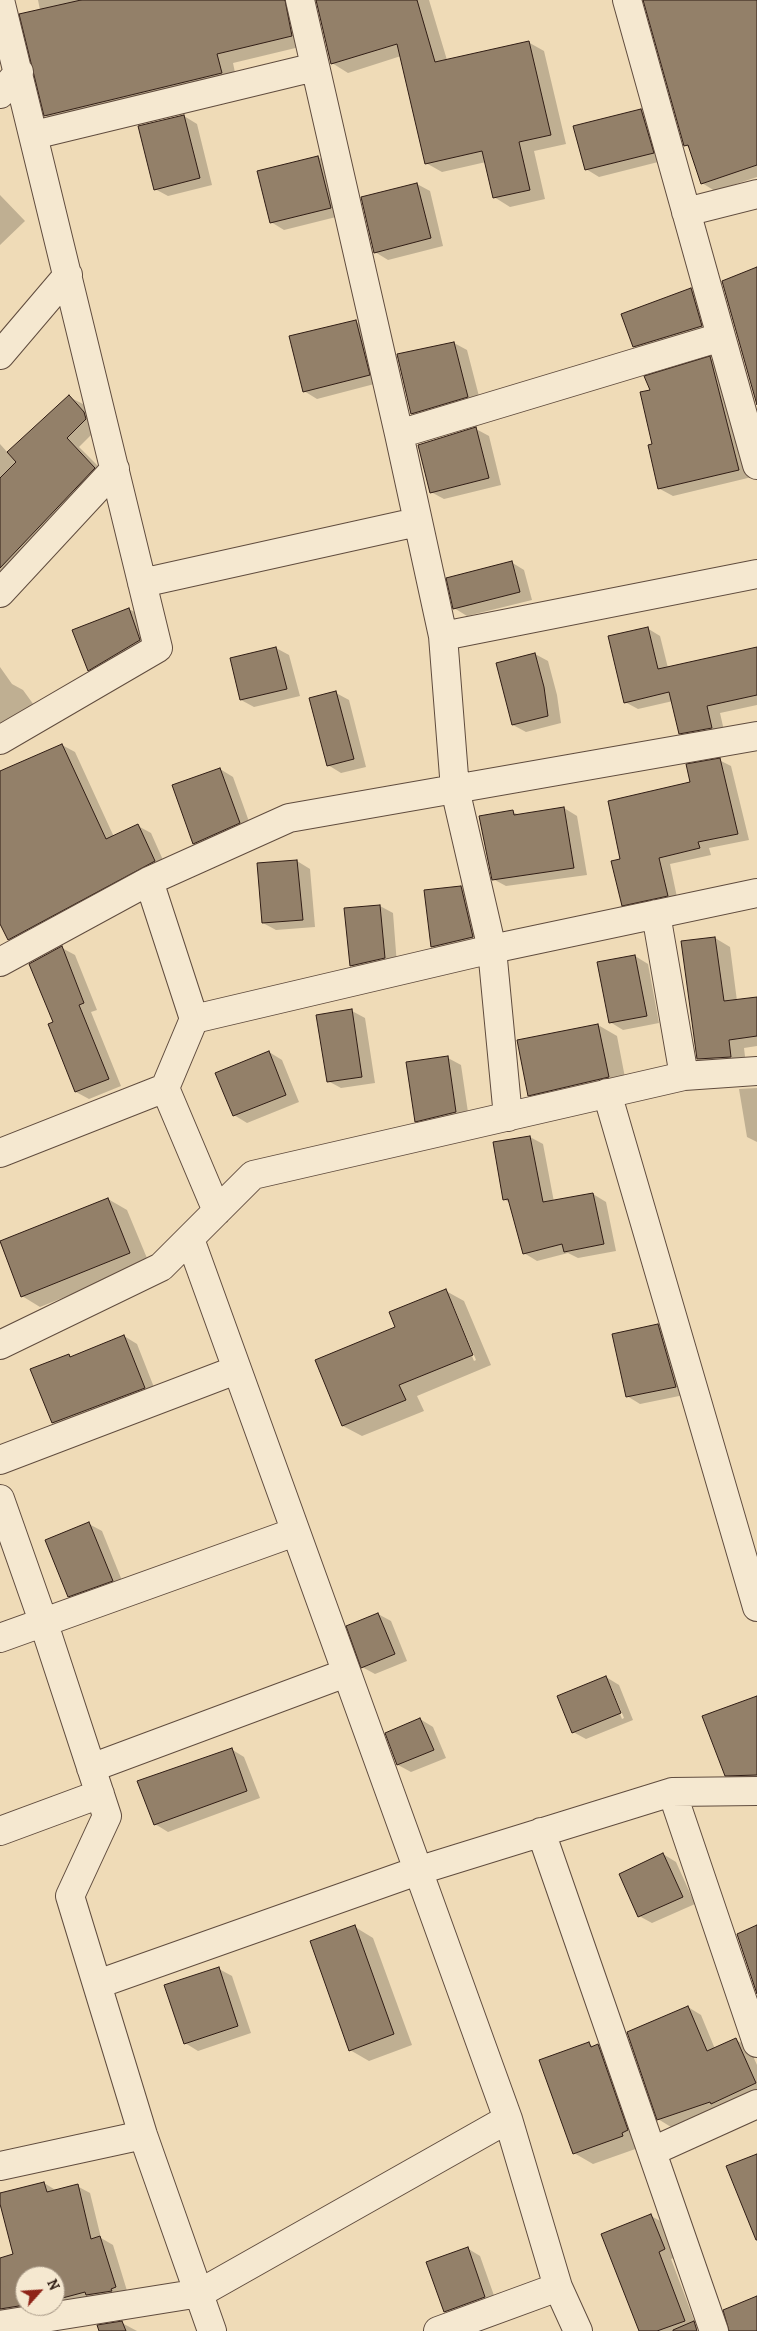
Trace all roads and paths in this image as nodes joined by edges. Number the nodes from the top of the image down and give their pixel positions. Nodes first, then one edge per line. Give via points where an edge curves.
1 (300, 0) edge
2 (627, 0) edge
3 (5, 1) edge
4 (315, 67) junction
5 (19, 72) junction
6 (0, 94) edge
7 (34, 135) junction
8 (757, 194) edge
9 (686, 212) junction
10 (68, 275) junction
11 (721, 337) junction
12 (0, 355) edge
13 (399, 434) junction
14 (757, 465) edge
15 (115, 469) junction
16 (417, 522) junction
17 (757, 574) edge
18 (142, 583) junction
19 (0, 593) edge
20 (443, 636) junction
21 (757, 736) edge
22 (0, 740) edge
23 (455, 789) junction
24 (149, 881) junction
25 (757, 892) edge
26 (656, 914) junction
27 (492, 949) junction
28 (0, 962) edge
29 (194, 1019) junction
30 (757, 1071) edge
31 (684, 1076) junction
32 (165, 1088) junction
33 (608, 1093) junction
34 (508, 1116) junction
35 (0, 1153) edge
36 (218, 1211) junction
37 (190, 1240) junction
38 (0, 1345) edge
39 (236, 1370) junction
40 (0, 1460) edge
41 (0, 1499) edge
42 (295, 1532) junction
43 (757, 1607) edge
44 (43, 1621) junction
45 (0, 1638) edge
46 (346, 1672) junction
47 (91, 1768) junction
48 (757, 1791) edge
49 (672, 1792) junction
50 (100, 1794) junction
51 (0, 1831) edge
52 (541, 1832) junction
53 (417, 1871) junction
54 (98, 1984) junction
55 (757, 2043) edge
56 (757, 2104) edge
57 (508, 2119) junction
58 (143, 2135) junction
59 (653, 2151) junction
60 (0, 2166) edge
61 (558, 2287) junction
62 (200, 2294) junction
63 (0, 2325) edge
64 (212, 2331) edge
65 (438, 2331) edge
66 (578, 2331) edge
67 (714, 2331) edge

1 - 4 street
2 - 9 street
3 - 5 street
4 - 7 street
4 - 13 street
5 - 6 street
5 - 7 street
7 - 10 street
8 - 9 street
9 - 11 street
10 - 12 street
10 - 15 street
11 - 13 street
11 - 14 street
13 - 16 street
15 - 18 street
15 - 19 street
16 - 18 street
16 - 20 street
17 - 20 street
18 - 22 street via 158,648
20 - 23 street
21 - 23 street
23 - 24 street via 289,818
23 - 27 street
24 - 28 street
24 - 29 street
25 - 26 street
26 - 27 street
26 - 31 street
27 - 29 street
27 - 34 street
29 - 32 street
30 - 31 street
31 - 33 street
32 - 35 street
32 - 36 street
33 - 34 street
33 - 43 street
34 - 36 street via 253,1175
36 - 37 street
37 - 38 street via 161,1267
37 - 39 street
39 - 40 street
39 - 42 street
41 - 44 street
42 - 44 street
42 - 46 street
44 - 45 street
44 - 47 street
46 - 47 street
46 - 53 street
47 - 50 street
48 - 49 street
49 - 52 street
49 - 55 street
50 - 51 street
50 - 54 street via 107,1816 70,1896
52 - 53 street
52 - 59 street
53 - 54 street
53 - 57 street
54 - 58 street
56 - 59 street
57 - 61 street
57 - 62 street
58 - 60 street
58 - 62 street
59 - 67 street
61 - 65 street
61 - 66 street
62 - 63 street
62 - 64 street

